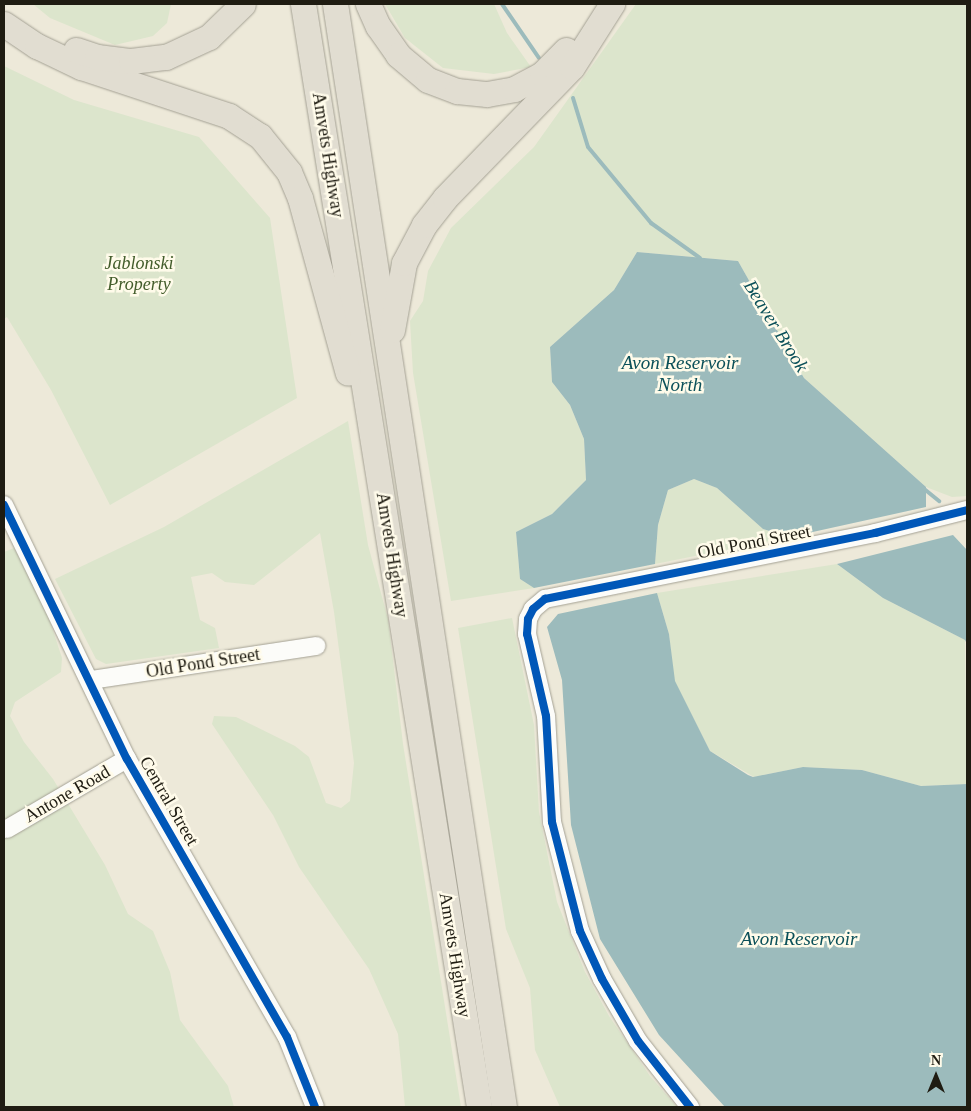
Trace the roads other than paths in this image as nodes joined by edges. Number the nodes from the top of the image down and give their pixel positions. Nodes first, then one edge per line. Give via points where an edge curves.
1 (243, 4) edge
2 (303, 4) edge
3 (335, 4) edge
4 (368, 4) edge
5 (596, 4) edge
6 (612, 4) edge
7 (4, 7) edge
8 (4, 24) edge
9 (388, 352) junction
10 (374, 437) junction
11 (4, 505) edge
12 (967, 510) edge
13 (931, 521) junction
14 (967, 522) edge
15 (11, 538) edge
16 (316, 646) dead end
17 (91, 680) junction
18 (127, 759) junction
19 (7, 829) dead end
20 (315, 1107) edge
21 (479, 1107) edge
22 (504, 1107) edge
23 (690, 1107) edge

1 - 7 highway via 220,29 197,45 166,57 131,61 97,57 68,47
2 - 10 highway, Amvets Highway
3 - 9 highway, Amvets Highway
4 - 5 highway via 387,41 413,68 443,87 488,94 514,88 542,74 564,53
6 - 9 highway via 572,67 424,225 401,273
8 - 10 highway via 37,46 81,67 221,112 260,136 289,172 300,198 354,399
9 - 22 highway, Amvets Highway
10 - 21 highway, Amvets Highway
11 - 15 street, Central Street
12 - 13 street, Old Pond Street
13 - 14 street
13 - 23 street, Old Pond Street via 545,599 533,609 527,634 546,716 552,822 580,931 615,1003 646,1052
15 - 17 street, Central Street
16 - 17 street, Old Pond Street
17 - 18 street, Central Street
18 - 19 street, Antone Road
18 - 20 street, Central Street via 273,1012 296,1056

